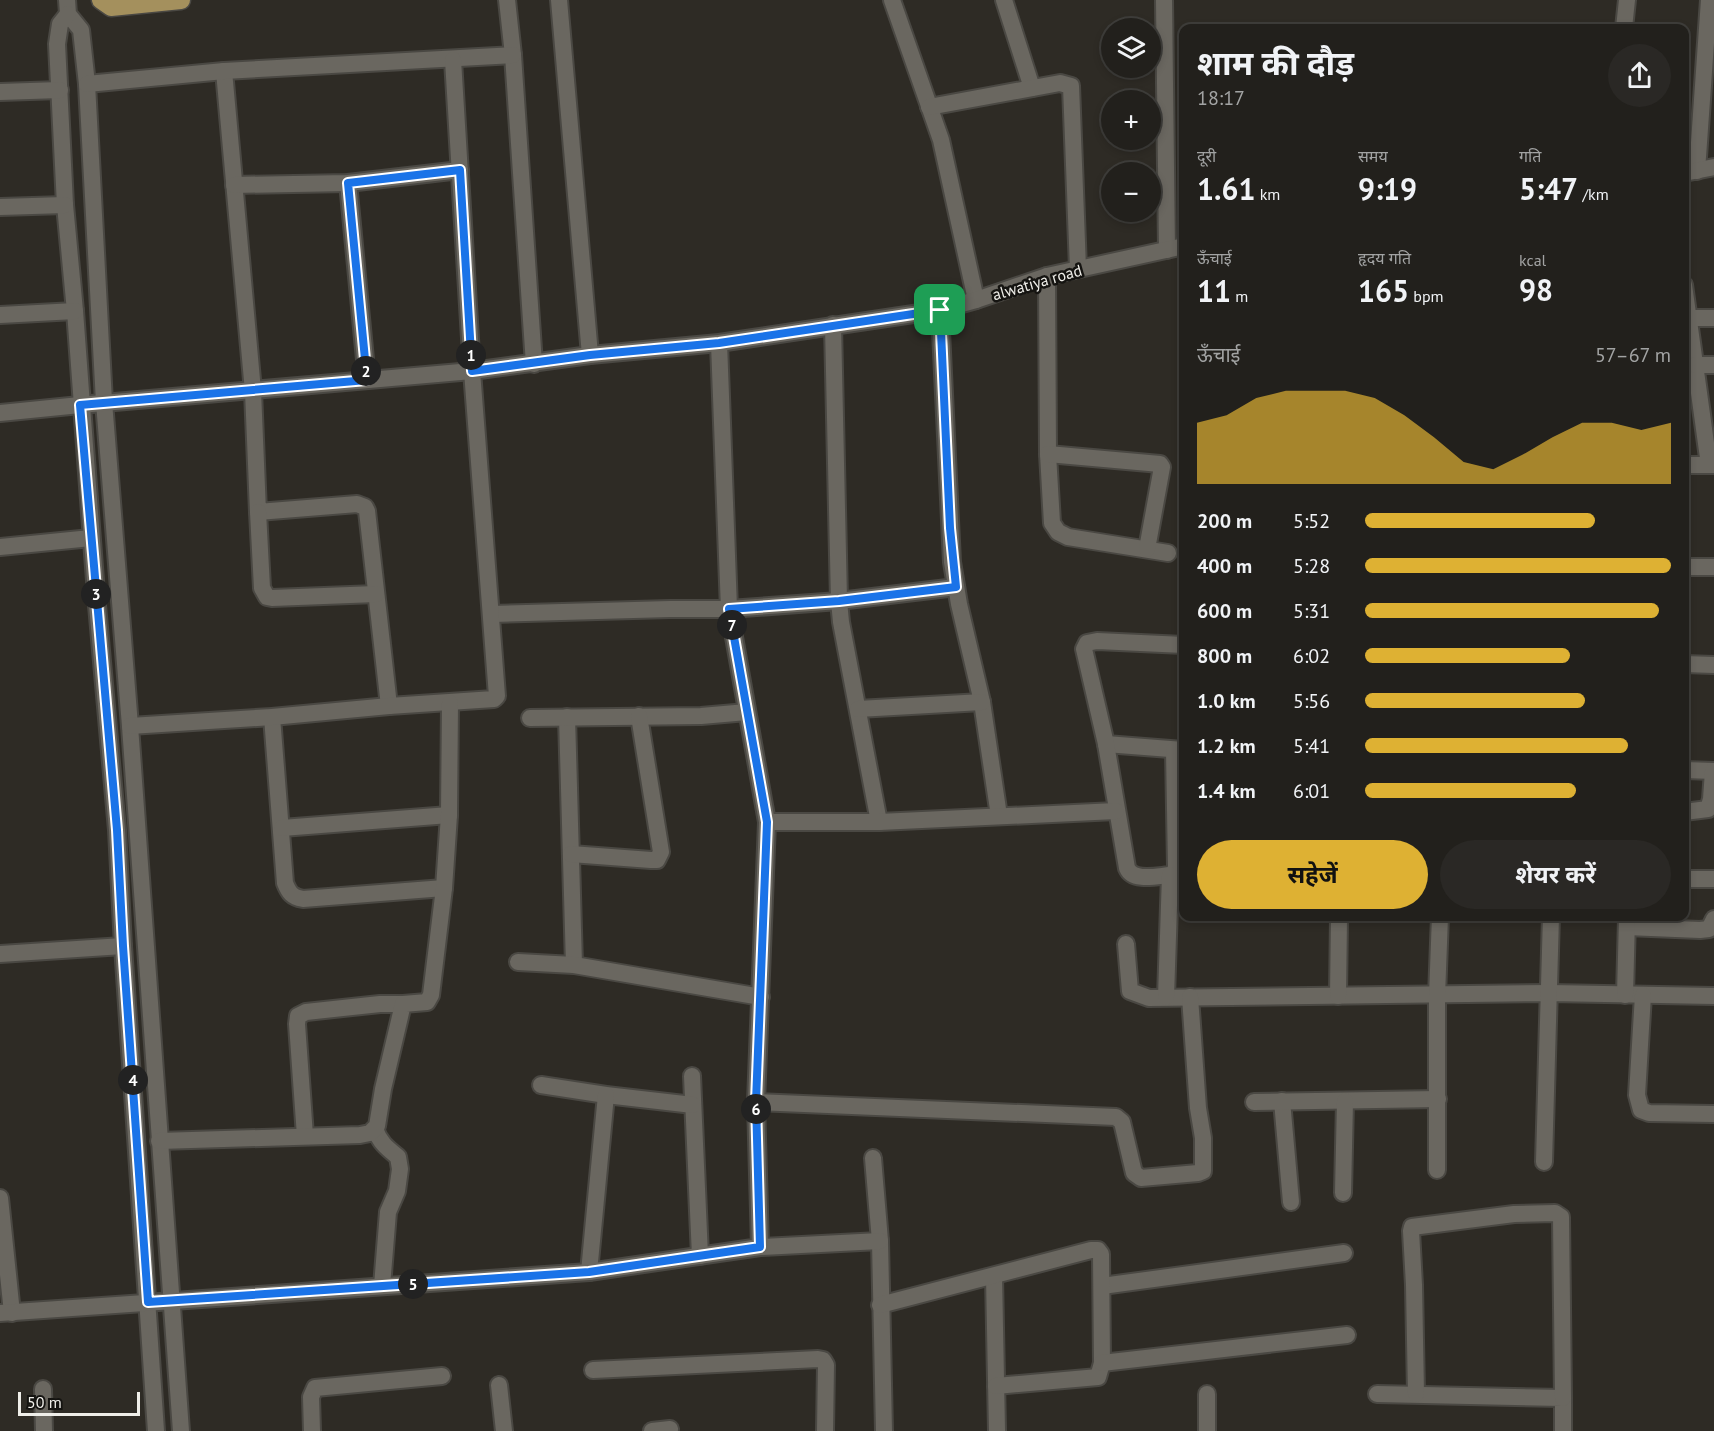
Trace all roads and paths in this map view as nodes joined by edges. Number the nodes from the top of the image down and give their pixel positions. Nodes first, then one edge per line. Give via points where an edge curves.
1 (101, 0) edge
2 (181, 0) edge
3 (507, 0) edge
4 (559, 0) edge
5 (892, 0) edge
6 (1004, 0) edge
7 (1164, 0) edge
8 (1627, 0) edge
9 (1709, 0) edge
10 (68, 7) edge
11 (1624, 24) edge
12 (513, 55) junction
13 (453, 60) junction
14 (224, 71) junction
15 (87, 84) junction
16 (1032, 88) junction
17 (60, 90) junction
18 (0, 92) edge
19 (929, 107) junction
20 (1714, 167) edge
21 (460, 170) junction
22 (1691, 172) edge
23 (348, 183) junction
24 (234, 185) junction
25 (65, 204) junction
26 (0, 207) edge
27 (1175, 248) edge
28 (1078, 269) junction
29 (1047, 276) junction
30 (976, 300) junction
31 (75, 310) junction
32 (940, 310) junction
33 (0, 315) edge
34 (1689, 318) joint
35 (1714, 318) edge
36 (833, 325) junction
37 (719, 343) junction
38 (590, 355) junction
39 (534, 364) junction
40 (1695, 364) junction
41 (1714, 365) edge
42 (472, 371) junction
43 (367, 380) junction
44 (253, 391) junction
45 (104, 402) junction
46 (80, 405) junction
47 (0, 413) edge
48 (1048, 454) junction
49 (1689, 465) edge
50 (1712, 465) edge
51 (258, 512) junction
52 (91, 538) junction
53 (0, 547) edge
54 (1147, 549) junction
55 (1167, 553) dead end
56 (1689, 567) edge
57 (1714, 567) edge
58 (956, 587) junction
59 (376, 594) junction
60 (839, 601) junction
61 (729, 609) junction
62 (492, 615) junction
63 (1179, 645) edge
64 (1689, 664) edge
65 (1714, 665) edge
66 (982, 702) junction
67 (450, 704) junction
68 (389, 706) junction
69 (858, 709) junction
70 (747, 712) junction
71 (639, 716) junction
72 (272, 717) junction
73 (567, 717) junction
74 (530, 718) dead end
75 (130, 726) junction
76 (1106, 744) junction
77 (1179, 750) edge
78 (1689, 770) edge
79 (1713, 771) edge
80 (1116, 811) junction
81 (1689, 812) edge
82 (449, 815) junction
83 (999, 816) junction
84 (767, 822) junction
85 (879, 822) junction
86 (282, 828) junction
87 (571, 854) junction
88 (1170, 875) junction
89 (1689, 879) edge
90 (1714, 879) edge
91 (444, 888) junction
92 (1714, 919) edge
93 (1339, 921) edge
94 (1440, 921) edge
95 (1551, 921) edge
96 (1627, 922) edge
97 (1126, 944) dead end
98 (123, 946) junction
99 (0, 954) edge
100 (518, 962) dead end
101 (574, 965) junction
102 (1551, 993) junction
103 (1625, 995) junction
104 (1643, 995) junction
105 (1338, 996) junction
106 (1437, 996) junction
107 (1714, 996) edge
108 (761, 997) junction
109 (1166, 997) junction
110 (1190, 997) junction
111 (403, 1004) junction
112 (692, 1076) dead end
113 (541, 1085) dead end
114 (606, 1095) junction
115 (1438, 1100) junction
116 (1282, 1101) junction
117 (1345, 1101) junction
118 (756, 1102) junction
119 (1254, 1102) dead end
120 (693, 1105) junction
121 (1714, 1114) edge
122 (375, 1129) junction
123 (305, 1136) junction
124 (159, 1141) junction
125 (873, 1158) dead end
126 (1544, 1162) dead end
127 (1437, 1170) dead end
128 (1343, 1193) dead end
129 (0, 1198) edge
130 (1291, 1202) dead end
131 (880, 1241) junction
132 (760, 1247) junction
133 (1344, 1253) dead end
134 (700, 1256) junction
135 (589, 1272) junction
136 (994, 1276) junction
137 (382, 1286) junction
138 (1102, 1286) junction
139 (171, 1301) junction
140 (148, 1302) junction
141 (880, 1305) junction
142 (6, 1313) edge
143 (1347, 1335) dead end
144 (1102, 1364) junction
145 (593, 1370) dead end
146 (442, 1376) dead end
147 (499, 1385) dead end
148 (996, 1386) junction
149 (43, 1389) dead end
150 (1207, 1394) dead end
151 (1377, 1394) dead end
152 (1416, 1394) junction
153 (1563, 1398) junction
154 (670, 1429) dead end
155 (44, 1431) edge
156 (156, 1431) edge
157 (182, 1431) edge
158 (312, 1431) edge
159 (504, 1431) edge
160 (652, 1431) edge
161 (825, 1431) edge
162 (884, 1431) edge
163 (997, 1431) edge
164 (1207, 1431) edge
165 (1563, 1431) edge

1 - 2 main road via 111,7
3 - 12 street
4 - 38 street
5 - 19 street
6 - 16 street
7 - 27 street
8 - 11 street
9 - 22 street
10 - 15 street via 81,30
10 - 17 street via 57,34
12 - 13 street
12 - 39 street
13 - 14 street
13 - 21 street
14 - 15 street
14 - 24 street
15 - 45 street
16 - 19 street
16 - 28 street via 1060,83 1071,86
17 - 18 street
17 - 25 street
19 - 30 street via 941,140
20 - 22 street
21 - 23 street
21 - 42 street
23 - 24 street
23 - 43 street
24 - 44 street
25 - 26 street
25 - 31 street
27 - 28 street, alwatiya road
28 - 29 street, alwatiya road
29 - 30 street, alwatiya road
29 - 48 street
30 - 32 street, alwatiya road
31 - 33 street
31 - 46 street
32 - 36 street, alwatiya road
32 - 58 street
34 - 35 street
34 - 40 street
36 - 37 street, alwatiya road
36 - 60 street
37 - 38 street, alwatiya road
37 - 61 street
38 - 39 street, alwatiya road
39 - 42 street, alwatiya road
40 - 41 street
40 - 50 street
42 - 43 street, alwatiya road
42 - 62 street
43 - 44 street, alwatiya road
44 - 45 street, alwatiya road
44 - 51 street
45 - 46 street, alwatiya road
45 - 75 street
46 - 47 street, alwatiya road
46 - 52 street
48 - 54 street via 1052,523 1058,532 1068,537
48 - 54 street via 1160,464
49 - 50 street
51 - 59 street via 262,588 267,597
51 - 59 street via 357,504 365,507
52 - 53 street
52 - 98 street via 117,830
54 - 55 street
56 - 57 street
58 - 60 street
58 - 66 street
59 - 68 street
60 - 61 street
60 - 69 street
61 - 62 street
61 - 70 street
62 - 67 street via 497,696
63 - 76 street via 1087,643 1085,660
64 - 65 street
66 - 69 street
66 - 83 street
67 - 68 street
67 - 82 street
68 - 72 street
69 - 85 street
70 - 71 street
70 - 84 street
71 - 73 street
71 - 87 street via 659,857 651,861
72 - 75 street
72 - 86 street
73 - 74 street
73 - 87 street
75 - 124 street
76 - 77 street
76 - 80 street
77 - 88 street via 1176,867
78 - 79 street
79 - 81 street via 1708,810
80 - 83 street
80 - 88 street via 1130,873 1135,877
82 - 86 street
82 - 91 street
83 - 85 street
84 - 85 street
84 - 108 street
86 - 91 street via 285,884 296,898
87 - 101 street
88 - 109 street
89 - 90 street
91 - 111 street via 430,999
92 - 96 street via 1709,929 1700,930
93 - 105 street
94 - 106 street
95 - 102 street
96 - 103 street
97 - 109 street via 1130,991 1149,998
98 - 99 street
98 - 140 street
100 - 101 street
101 - 108 street
102 - 103 street
102 - 106 street
102 - 126 street
103 - 104 street
104 - 107 street
104 - 121 street via 1637,1095 1641,1110
105 - 106 street
105 - 110 street
106 - 115 street
108 - 118 street
109 - 110 street
110 - 118 street via 1203,1172 1136,1176 1122,1122 1116,1117
111 - 122 street
111 - 123 street via 306,1012 298,1016
112 - 120 street
113 - 114 street
114 - 120 street
114 - 135 street
115 - 117 street
115 - 127 street
116 - 117 street
116 - 119 street
116 - 130 street
117 - 128 street
118 - 132 street
120 - 134 street
122 - 123 street via 360,1135
122 - 137 street via 385,1148 398,1157 400,1169 396,1197 388,1212
123 - 124 street
124 - 139 street
125 - 131 street
129 - 142 street
131 - 132 street
131 - 141 street
132 - 134 street
133 - 138 street
134 - 135 street
135 - 137 street
136 - 138 street via 1094,1249 1101,1254
136 - 141 street
136 - 148 street
137 - 139 street
138 - 144 street
139 - 140 street
139 - 157 street
140 - 142 street
140 - 156 street
141 - 162 street
143 - 144 street
144 - 148 street via 1094,1378
145 - 161 street via 823,1360
146 - 158 street via 315,1388 311,1397
147 - 159 street
148 - 163 street
149 - 155 street
150 - 164 street
151 - 152 street
152 - 153 street
152 - 153 street via 1412,1227 1555,1213 1561,1217
153 - 165 street
154 - 160 street

